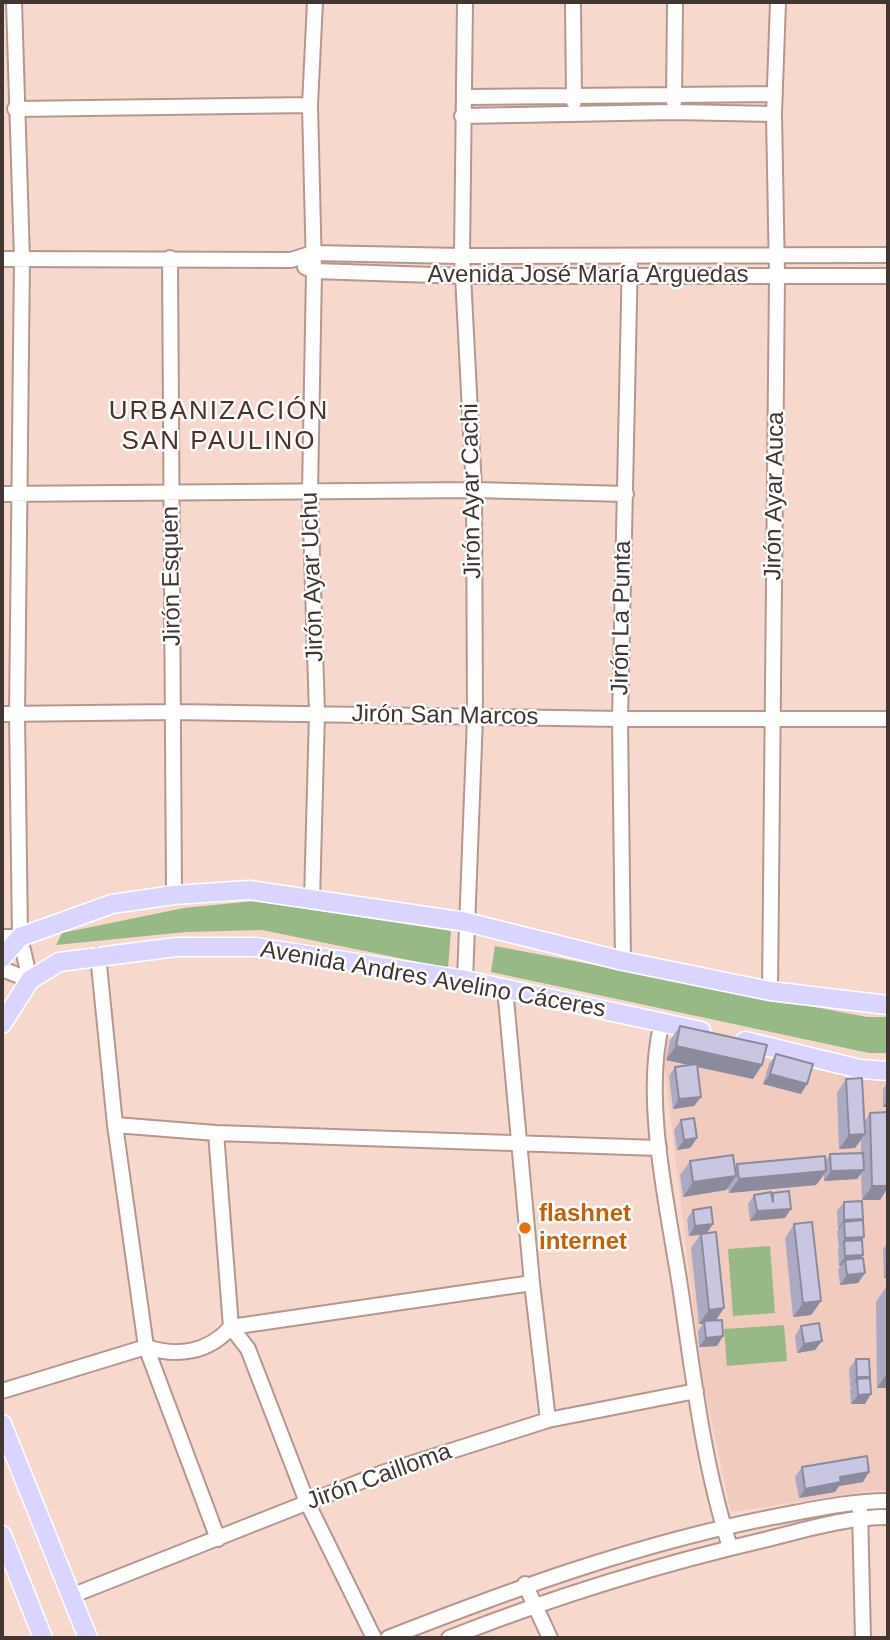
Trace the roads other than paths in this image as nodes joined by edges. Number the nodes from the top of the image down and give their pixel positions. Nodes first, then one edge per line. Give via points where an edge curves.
1 (14, 2) edge
2 (315, 2) edge
3 (465, 2) edge
4 (573, 2) edge
5 (675, 2) edge
6 (778, 2) edge
7 (775, 94) junction
8 (574, 95) junction
9 (674, 95) junction
10 (465, 97) junction
11 (310, 105) junction
12 (15, 109) junction
13 (674, 112) junction
14 (574, 114) junction
15 (774, 114) junction
16 (462, 116) junction
17 (313, 253) junction
18 (888, 255) edge
19 (461, 256) junction
20 (629, 256) junction
21 (775, 257) junction
22 (170, 258) junction
23 (2, 259) edge
24 (22, 259) junction
25 (291, 261) junction
26 (314, 271) junction
27 (464, 276) junction
28 (629, 276) junction
29 (777, 276) junction
30 (888, 276) edge
31 (474, 490) junction
32 (171, 492) junction
33 (310, 493) junction
34 (2, 494) edge
35 (21, 494) junction
36 (626, 494) junction
37 (173, 712) junction
38 (317, 713) junction
39 (2, 714) edge
40 (17, 715) junction
41 (475, 718) junction
42 (620, 719) junction
43 (773, 719) junction
44 (888, 719) edge
45 (174, 895) junction
46 (312, 900) junction
47 (466, 922) junction
48 (2, 937) edge
49 (20, 937) junction
50 (2, 945) edge
51 (98, 955) junction
52 (2, 958) edge
53 (623, 961) junction
54 (2, 970) edge
55 (30, 979) junction
56 (465, 980) junction
57 (505, 988) junction
58 (770, 991) junction
59 (888, 1005) edge
60 (662, 1022) junction
61 (2, 1024) edge
62 (888, 1071) edge
63 (115, 1125) junction
64 (216, 1133) junction
65 (521, 1144) junction
66 (659, 1149) junction
67 (532, 1283) junction
68 (231, 1327) junction
69 (146, 1347) junction
70 (2, 1391) edge
71 (696, 1391) junction
72 (548, 1420) junction
73 (2, 1424) edge
74 (859, 1501) junction
75 (888, 1501) edge
76 (307, 1502) junction
77 (861, 1517) junction
78 (888, 1517) edge
79 (724, 1527) junction
80 (2, 1535) edge
81 (697, 1535) junction
82 (218, 1539) junction
83 (730, 1548) junction
84 (703, 1556) junction
85 (610, 1560) junction
86 (617, 1581) junction
87 (525, 1584) junction
88 (71, 1596) junction
89 (534, 1605) junction
90 (43, 1638) edge
91 (88, 1638) edge
92 (374, 1638) edge
93 (388, 1638) edge
94 (449, 1638) edge
95 (550, 1638) edge
96 (863, 1638) edge

1 - 12 street
2 - 11 street, Jirón Ayar Uchu
3 - 10 street, Jirón Ayar Cachi
4 - 8 street
5 - 9 street
6 - 7 street, Jirón Ayar Auca
7 - 9 street
7 - 15 street, Jirón Ayar Auca
8 - 9 street
8 - 10 street
8 - 14 street
9 - 13 street
10 - 16 street, Jirón Ayar Cachi
11 - 12 street
11 - 17 street, Jirón Ayar Uchu
12 - 24 street
13 - 14 street
13 - 15 street
14 - 16 street
15 - 21 street, Jirón Ayar Auca
16 - 19 street, Jirón Ayar Cachi
17 - 19 street, Avenida José María Arguedas
17 - 25 street, Avenida José María Arguedas
17 - 26 street, Jirón Ayar Uchu
18 - 21 street, Avenida José María Arguedas
19 - 20 street, Avenida José María Arguedas
19 - 27 street, Jirón Ayar Cachi
20 - 21 street, Avenida José María Arguedas
20 - 28 street, Jirón La Punta
21 - 29 street, Jirón Ayar Auca
22 - 24 street, Avenida José María Arguedas
22 - 25 street, Avenida José María Arguedas
22 - 32 street, Jirón Esquen
23 - 24 street, Avenida José María Arguedas
24 - 35 street
25 - 26 street, Avenida José María Arguedas
26 - 27 street, Avenida José María Arguedas
26 - 33 street, Jirón Ayar Uchu
27 - 28 street, Avenida José María Arguedas
27 - 31 street, Jirón Ayar Cachi
28 - 29 street, Avenida José María Arguedas
28 - 36 street, Jirón La Punta
29 - 30 street, Avenida José María Arguedas
29 - 43 street, Jirón Ayar Auca
31 - 33 street
31 - 36 street
31 - 41 street, Jirón Ayar Cachi
32 - 33 street
32 - 35 street
32 - 37 street, Jirón Esquen
33 - 38 street, Jirón Ayar Uchu
34 - 35 street
35 - 40 street
36 - 42 street, Jirón La Punta
37 - 38 street, Jirón San Marcos
37 - 40 street, Jirón San Marcos
37 - 45 street, Jirón Esquen
38 - 41 street, Jirón San Marcos
38 - 46 street, Jirón Ayar Uchu
39 - 40 street, Jirón San Marcos
40 - 49 street
41 - 42 street, Jirón San Marcos
41 - 47 street, Jirón Ayar Cachi
42 - 43 street, Jirón San Marcos
42 - 53 street, Jirón La Punta
43 - 44 street, Jirón San Marcos
43 - 58 street, Jirón Ayar Auca
45 - 46 main road via 249,890
45 - 49 main road via 112,904
46 - 47 main road
47 - 53 main road
47 - 56 street, Jirón Ayar Cachi
48 - 49 street
49 - 50 street
49 - 52 main road
49 - 55 street
51 - 55 main road, Avenida Andres Avelino Cáceres via 59,962
51 - 56 main road, Avenida Andres Avelino Cáceres via 176,947 256,947
51 - 63 street
53 - 58 main road
54 - 55 street
55 - 61 main road, Avenida Andres Avelino Cáceres
56 - 57 main road, Avenida Andres Avelino Cáceres
57 - 60 main road, Avenida Andres Avelino Cáceres
57 - 65 street
58 - 59 main road
60 - 62 main road, Avenida Andres Avelino Cáceres via 860,1069
60 - 66 street via 655,1055
63 - 64 street
63 - 69 street
64 - 65 street
64 - 68 street
65 - 66 street
65 - 67 street
66 - 71 street
67 - 68 street
67 - 72 street
68 - 69 street via 211,1344 185,1353
68 - 76 street via 248,1349
69 - 70 street
69 - 82 street
71 - 72 street, Jirón Cailloma
71 - 79 street
72 - 76 street, Jirón Cailloma
73 - 88 main road
74 - 75 street
74 - 77 street
74 - 79 street
76 - 82 street, Jirón Cailloma
76 - 92 street
77 - 78 street
77 - 83 street
77 - 96 street
79 - 81 street
79 - 83 street
80 - 90 main road
81 - 84 street
81 - 85 street
82 - 88 street, Jirón Cailloma
83 - 84 street
84 - 86 street
85 - 86 street
85 - 87 street
86 - 89 street
87 - 89 street
87 - 93 street
88 - 91 main road
89 - 94 street
89 - 95 street

